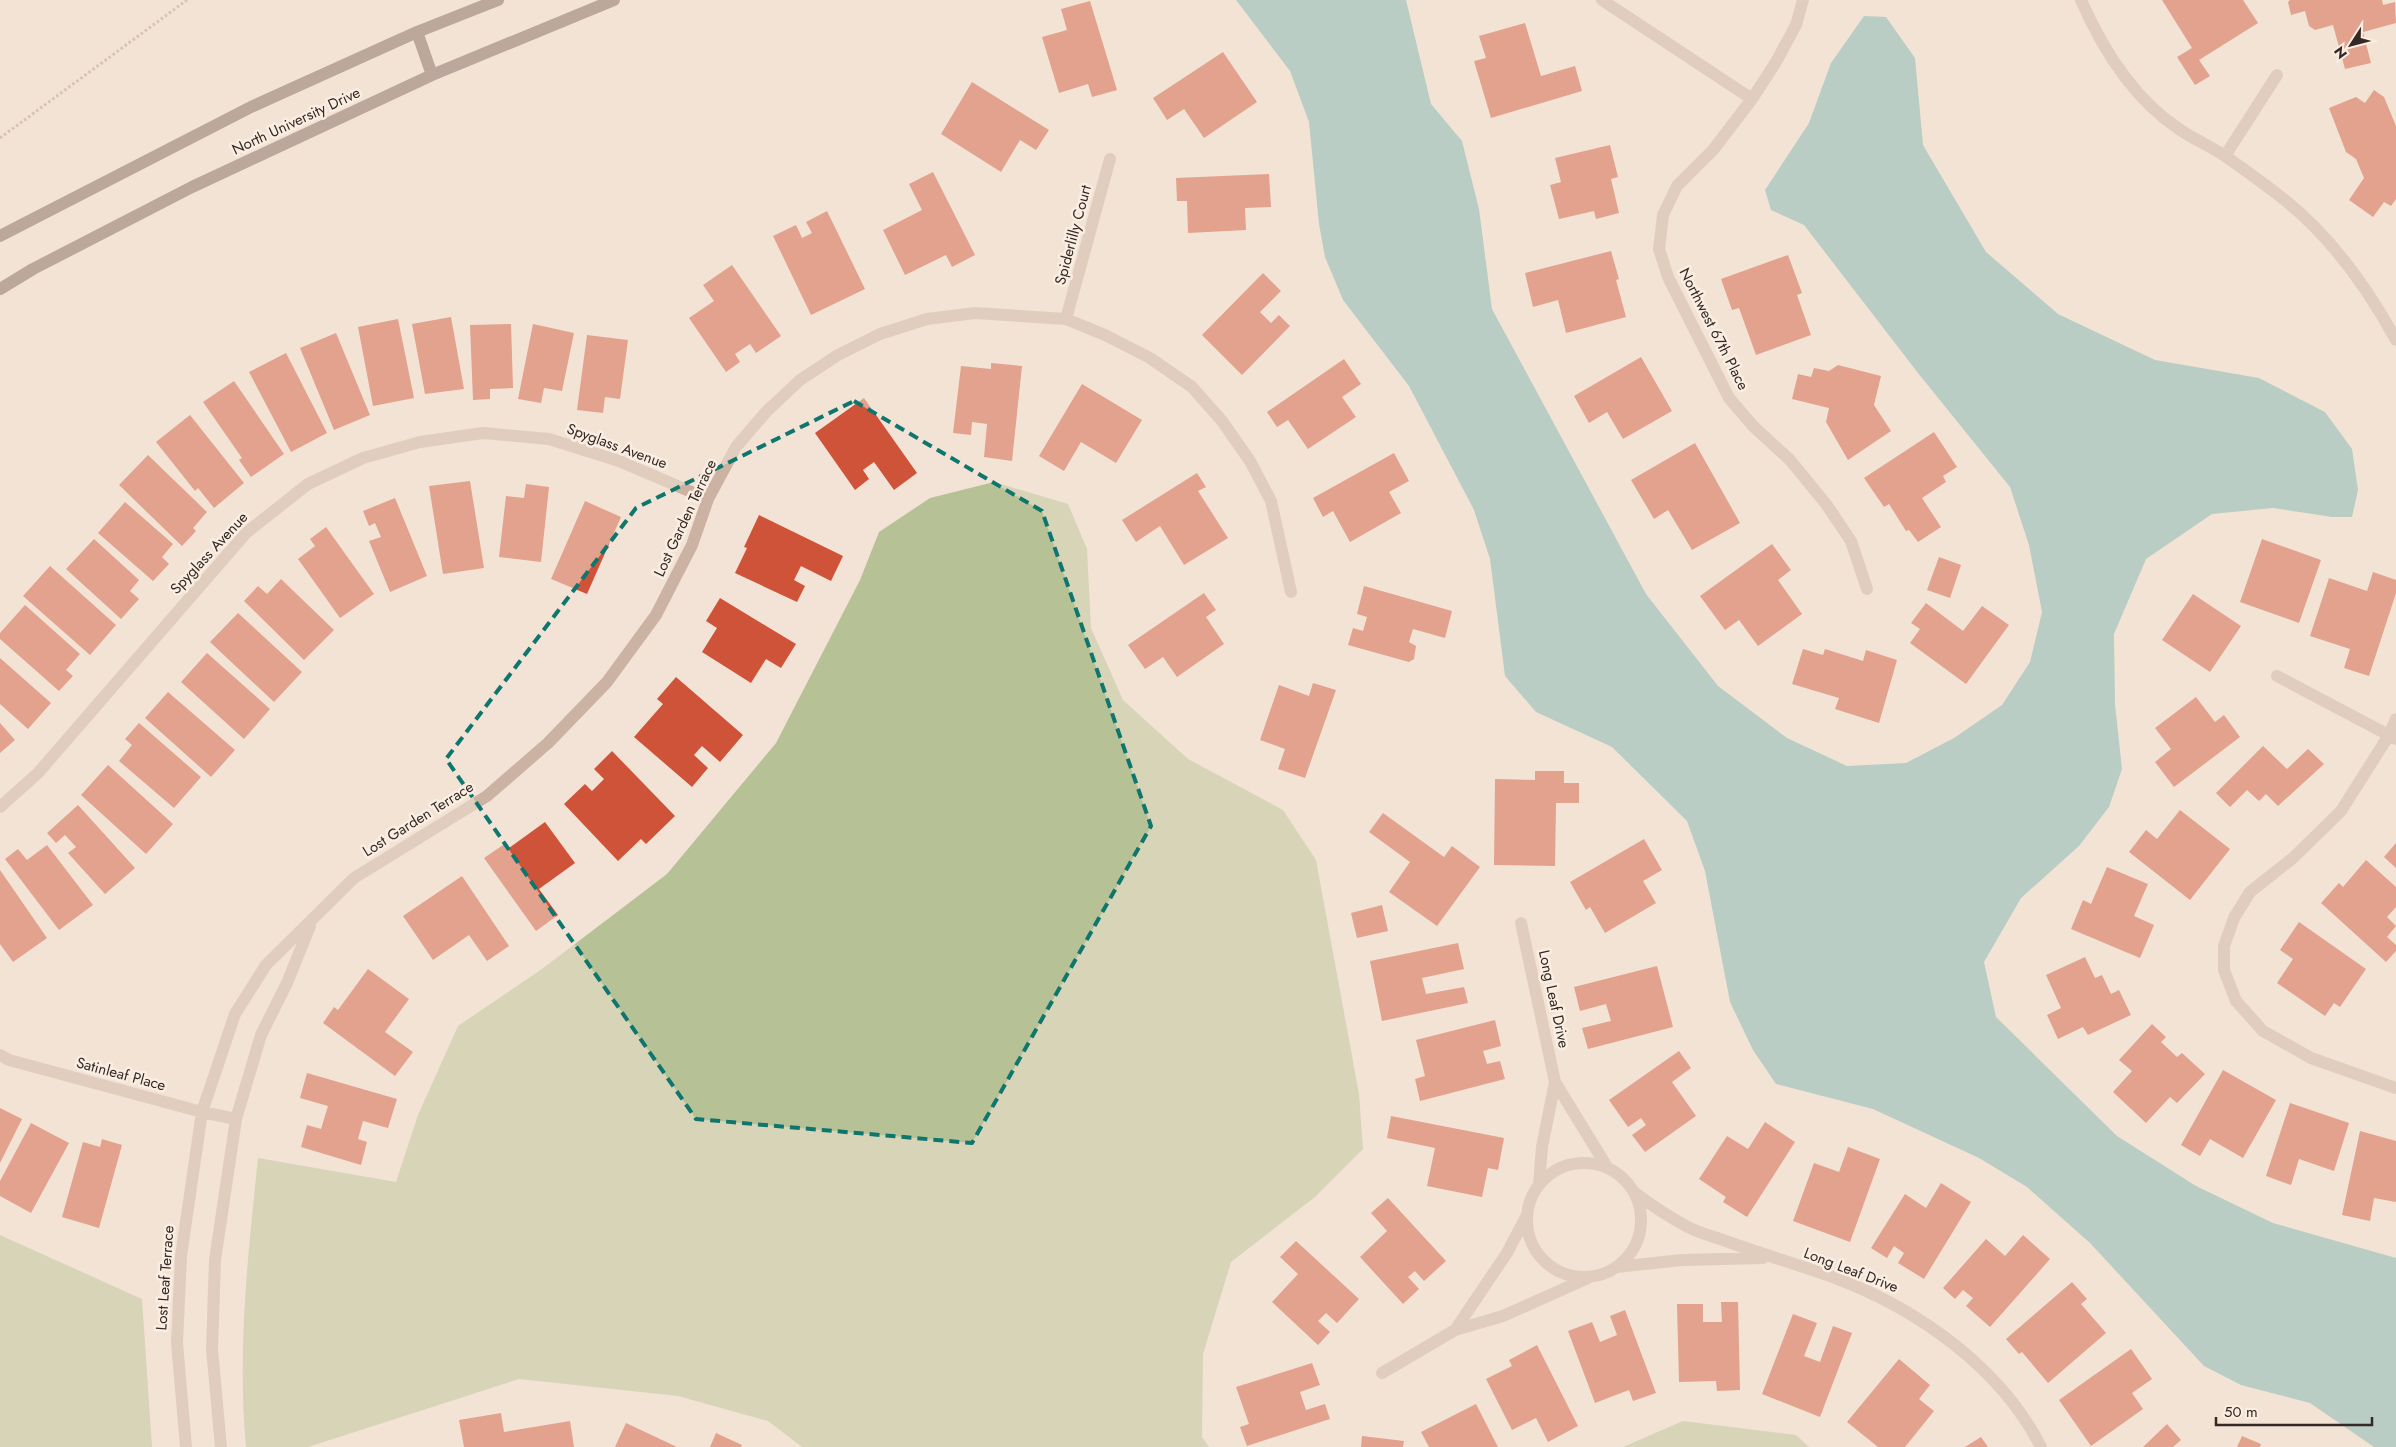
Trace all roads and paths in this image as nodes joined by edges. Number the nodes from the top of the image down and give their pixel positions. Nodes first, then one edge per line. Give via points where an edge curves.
1 (187, 0) edge
2 (498, 0) edge
3 (614, 0) edge
4 (1602, 0) edge
5 (1803, 0) edge
6 (2081, 0) edge
7 (417, 32) junction
8 (432, 75) junction
9 (2277, 75) dead end
10 (1752, 99) junction
11 (0, 138) edge
12 (2225, 156) junction
13 (1110, 159) dead end
14 (0, 236) edge
15 (0, 288) edge
16 (1066, 319) junction
17 (2395, 335) edge
18 (708, 499) junction
19 (1868, 589) dead end
20 (1291, 592) dead end
21 (2277, 676) dead end
22 (2396, 719) edge
23 (2392, 737) edge
24 (0, 807) edge
25 (312, 921) junction
26 (1521, 923) dead end
27 (0, 1055) edge
28 (1555, 1082) junction
29 (2396, 1088) edge
30 (202, 1112) junction
31 (236, 1119) junction
32 (1607, 1167) junction
33 (1539, 1184) junction
34 (1634, 1192) junction
35 (1527, 1215) junction
36 (1771, 1258) junction
37 (1617, 1267) junction
38 (1589, 1278) junction
39 (1455, 1330) junction
40 (1382, 1373) dead end
41 (186, 1447) edge
42 (221, 1447) edge
43 (2041, 1447) edge

1 - 11 path
2 - 7 main road, North University Drive
3 - 8 main road, North University Drive
4 - 10 street
5 - 10 street, Northwest 67th Place via 1796,25
6 - 12 street via 2099,36 2145,100 2178,128
7 - 8 main road
7 - 14 main road, North University Drive via 251,107
8 - 15 main road, North University Drive via 192,187
9 - 12 street
10 - 19 street, Northwest 67th Place via 1713,150 1677,186 1663,215 1659,249 1668,278 1729,398 1753,426 1790,460 1826,504 1851,541
12 - 17 street via 2287,202 2332,245 2372,297
13 - 16 street, Spiderlilly Court
16 - 18 street, Lost Garden Terrace via 975,313 927,319 880,334 838,355 800,380 766,412 736,447
16 - 20 street, Lost Garden Terrace via 1150,358 1192,387 1222,421 1250,461 1271,501
18 - 24 street, Spyglass Avenue via 619,461 549,439 483,433 420,442 363,458 308,484 246,533 38,773
18 - 25 street, Lost Garden Terrace via 692,546 656,615 607,682 548,743 488,796 354,878
21 - 23 street
22 - 23 street
23 - 29 street via 2341,811 2293,858 2250,892 2234,918 2224,946 2224,970 2236,1001 2263,1031 2311,1058
25 - 30 street, Lost Garden Terrace via 266,965 235,1014
25 - 31 street, Lost Garden Terrace via 261,1035
26 - 28 street, Long Leaf Drive
27 - 30 street, Satinleaf Place
28 - 32 street, Long Leaf Drive
28 - 33 street, Long Leaf Drive via 1542,1147
30 - 31 street, Satinleaf Place
30 - 41 street, Lost Leaf Terrace via 181,1256 177,1344
31 - 42 street via 215,1260 212,1349
32 - 33 street via 1589,1163 1570,1164
32 - 34 street via 1622,1177
33 - 35 street
34 - 36 street, Long Leaf Drive via 1690,1228
34 - 37 street via 1640,1208 1638,1241 1630,1256
35 - 38 street via 1528,1232 1544,1261 1557,1271
35 - 39 street
36 - 37 street, Long Leaf Drive via 1682,1260
36 - 43 street, Long Leaf Drive via 1838,1279 1895,1304 1946,1337 1995,1382
37 - 38 street
38 - 39 street via 1503,1316
39 - 40 street

